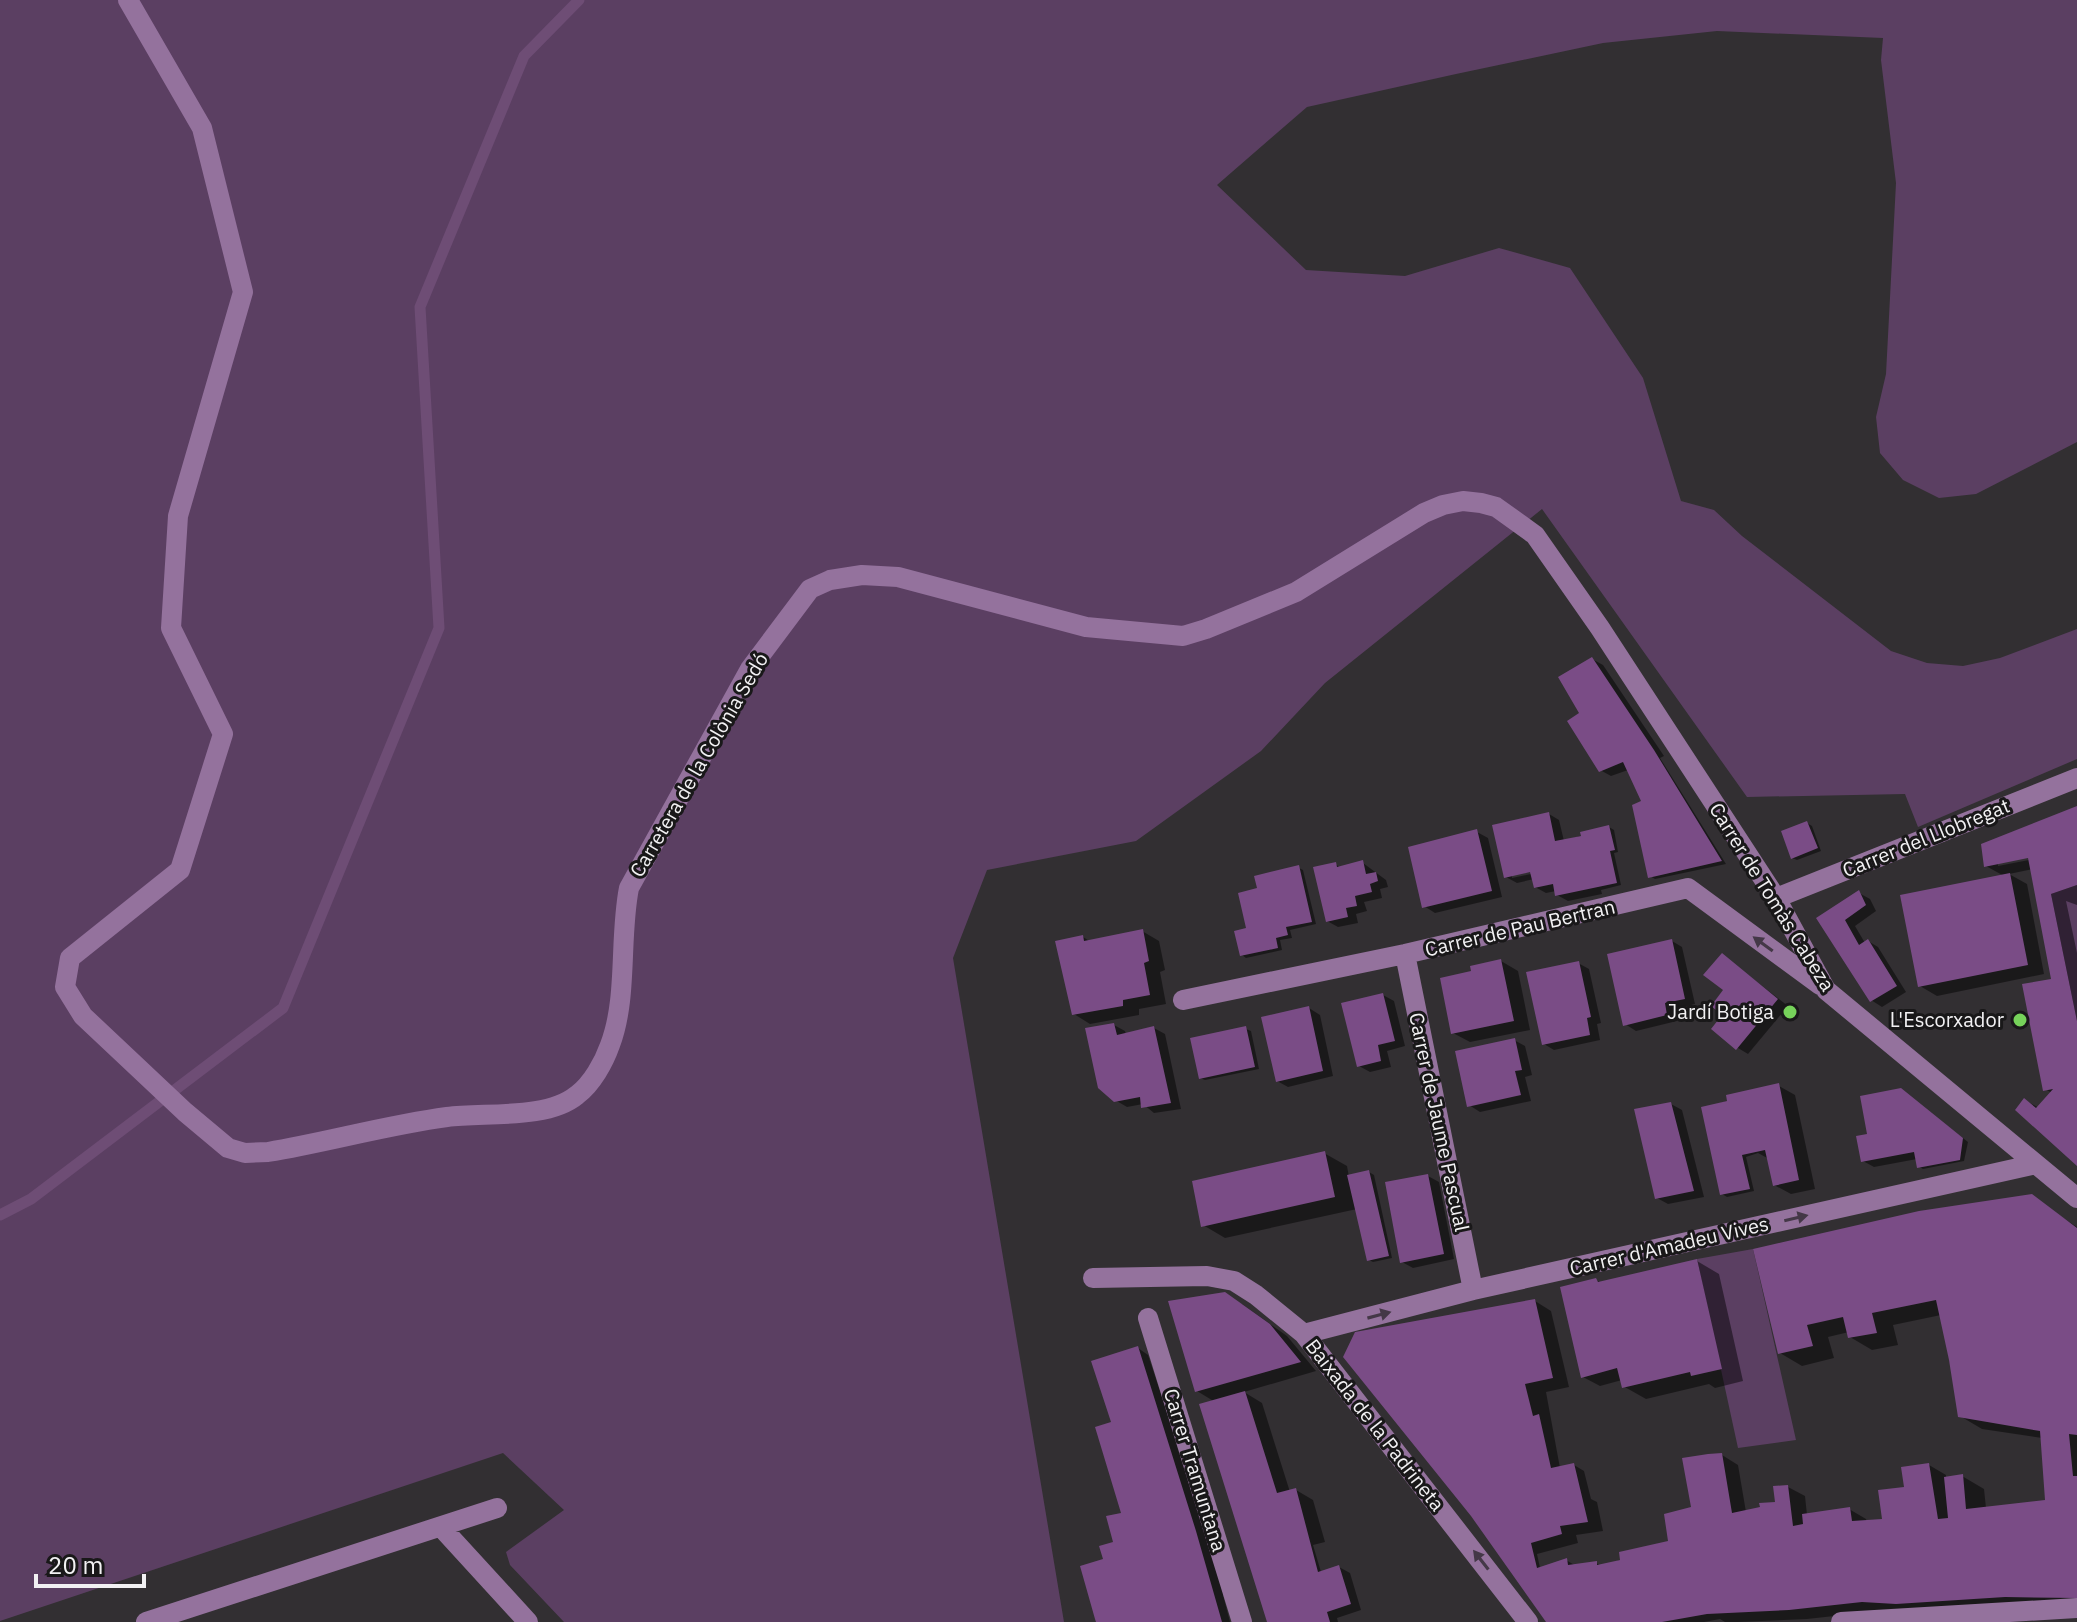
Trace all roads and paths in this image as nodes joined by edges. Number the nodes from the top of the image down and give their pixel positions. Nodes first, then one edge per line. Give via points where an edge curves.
1 (128, 0) edge
2 (1535, 535) joint
3 (2077, 778) edge
4 (1776, 898) junction
5 (1405, 954) junction
6 (1826, 990) junction
7 (1183, 1000) dead end
8 (2036, 1164) junction
9 (2077, 1198) edge
10 (1093, 1278) dead end
11 (1473, 1290) junction
12 (1148, 1318) dead end
13 (1304, 1334) junction
14 (497, 1508) dead end
15 (441, 1527) junction
16 (2077, 1608) edge
17 (146, 1622) edge
18 (528, 1622) edge
19 (1242, 1622) edge
20 (1528, 1622) edge
21 (1841, 1622) edge

1 - 2 street, Carretera de la Colònia Sedó via 202,128 243,292 178,516 171,628 223,734 180,870 70,958 65,987 83,1016 228,1148 257,1152 447,1117 550,1109 577,1096 595,1074 617,1019 629,888 750,669 810,589 862,575 898,577 1086,627 1183,636 1296,592 1443,505 1463,501 1496,507
2 - 4 street, Carrer de Tomàs Cabeza
3 - 4 street, Carrer del Llobregat
4 - 6 street, Carrer de Tomàs Cabeza
6 -> 5 street, Carrer de Pau Bertran via 1688,888
5 - 7 street, Carrer de Pau Bertran
5 - 11 street, Carrer de Jaume Pascual
6 - 8 street, Carrer de Tomàs Cabeza
8 - 9 street, Carrer de Tomàs Cabeza
11 -> 8 street, Carrer d'Amadeu Vives
10 - 13 street, Baixada de la Padrineta via 1184,1275 1234,1281
13 -> 11 street, Carrer d'Amadeu Vives
12 - 19 street, Carrer Tramuntana
20 -> 13 street, Baixada de la Padrineta
14 - 15 street
15 - 17 street
15 - 18 street
16 - 21 street

